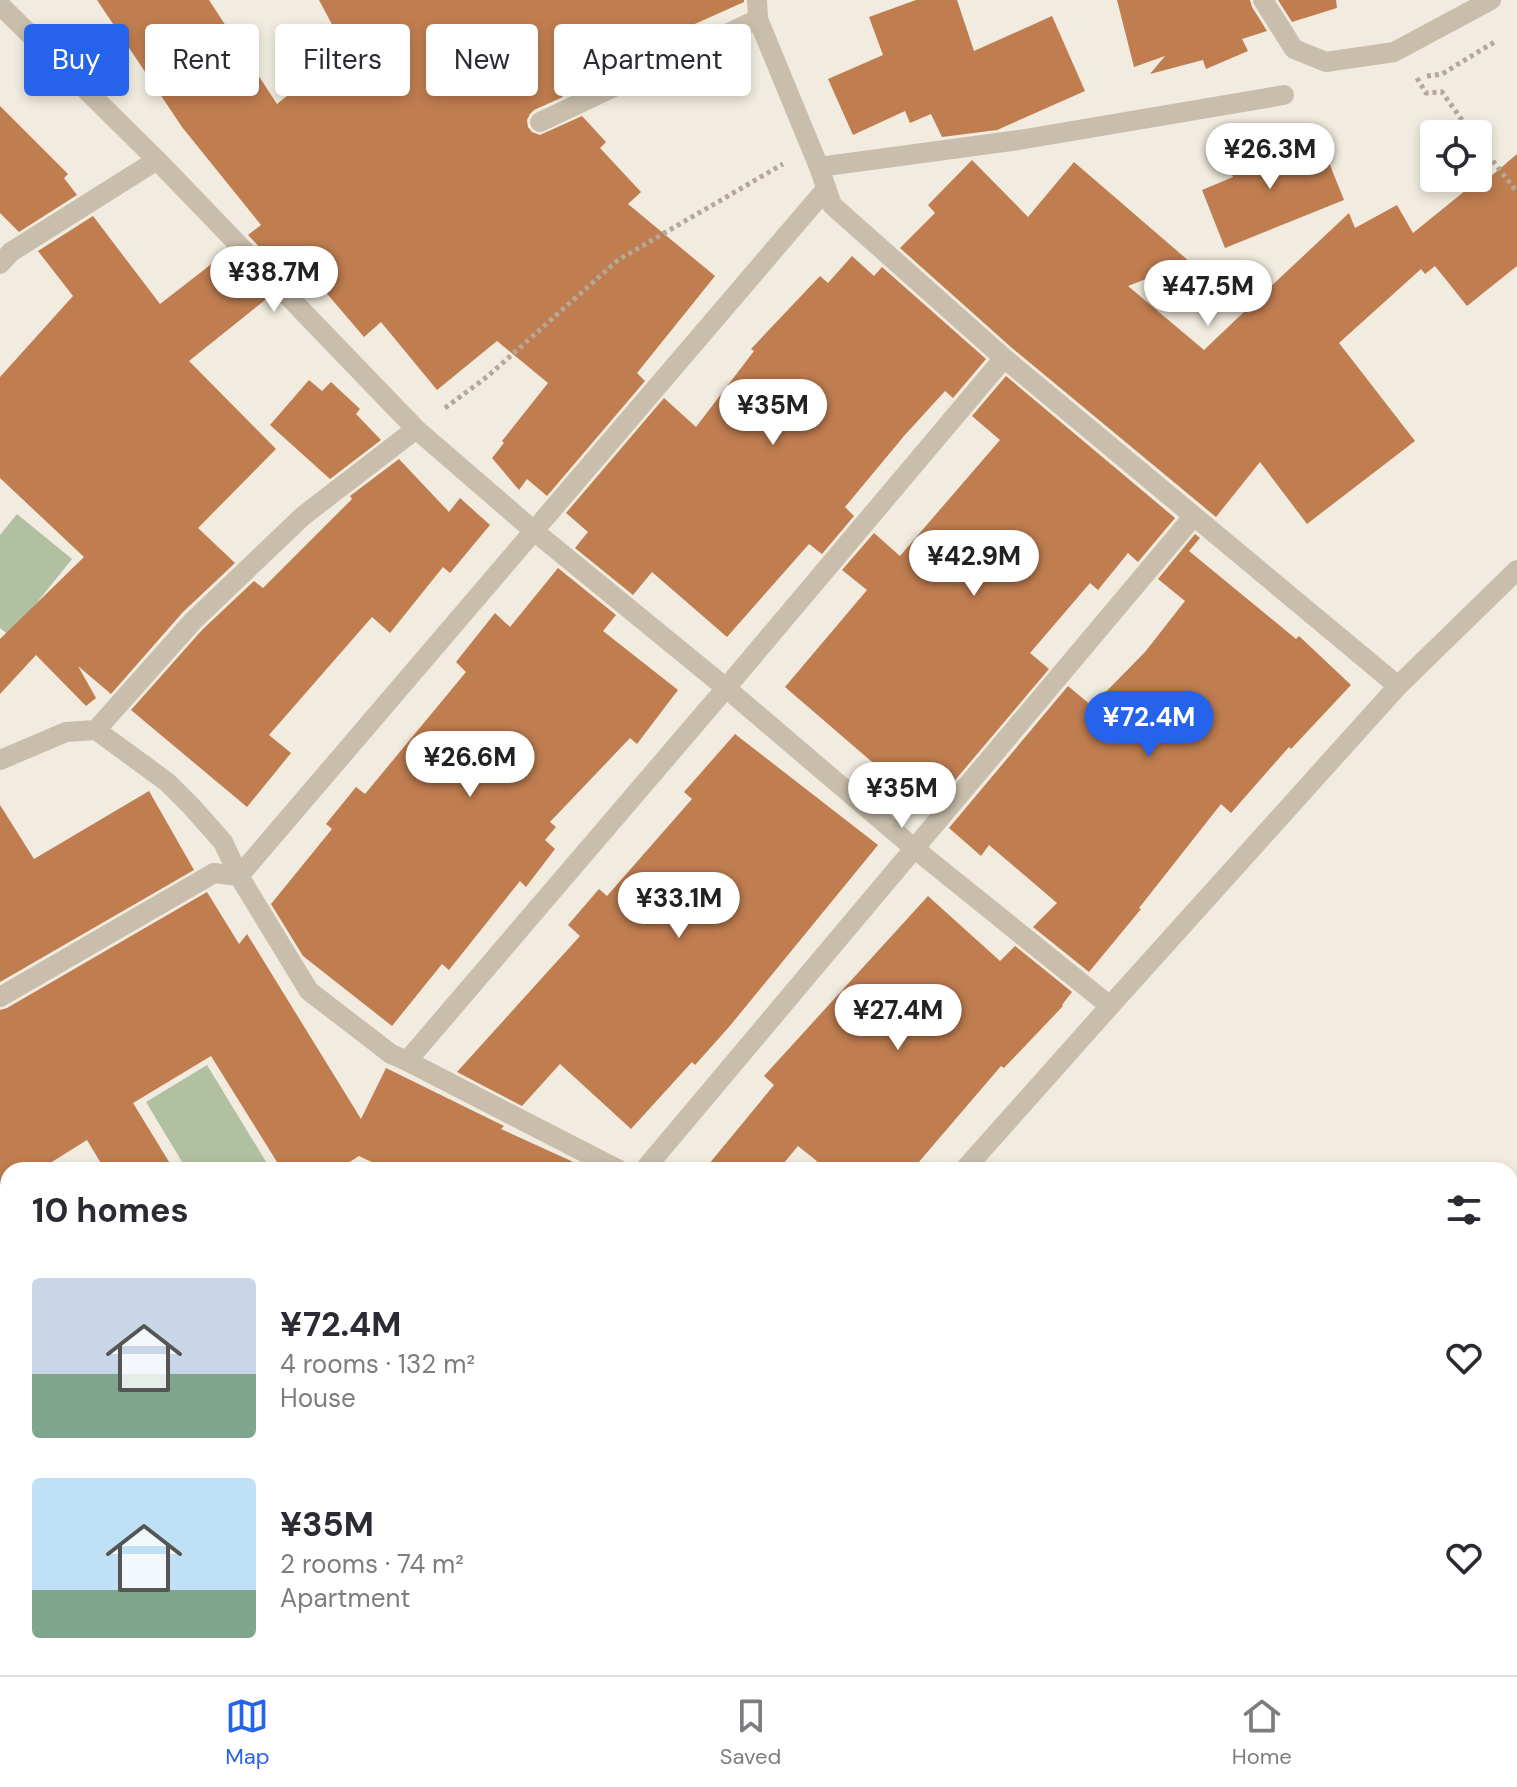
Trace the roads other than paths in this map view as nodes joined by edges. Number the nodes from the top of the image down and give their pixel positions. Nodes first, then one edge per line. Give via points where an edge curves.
1 (1263, 0) edge
2 (1491, 0) edge
3 (0, 5) edge
4 (758, 9) edge
5 (1284, 95) dead end
6 (540, 122) dead end
7 (815, 157) junction
8 (157, 160) junction
9 (826, 189) junction
10 (0, 264) edge
11 (1004, 358) junction
12 (416, 429) junction
13 (1193, 517) junction
14 (534, 531) junction
15 (1517, 570) edge
16 (1398, 686) junction
17 (726, 688) junction
18 (96, 730) junction
19 (0, 760) edge
20 (915, 849) junction
21 (239, 876) junction
22 (0, 997) edge
23 (1110, 1006) junction
24 (407, 1061) junction
25 (603, 1162) edge
26 (651, 1162) edge
27 (971, 1162) edge

1 - 2 street via 1294,49 1326,62 1394,52
3 - 8 street
4 - 6 street
4 - 7 street
5 - 7 street via 1019,140
7 - 9 street
8 - 10 street
8 - 12 street
9 - 11 street via 832,205
9 - 14 street
11 - 13 street
11 - 17 street
12 - 14 street
12 - 18 street via 294,523 193,621
13 - 16 street
13 - 20 street
14 - 17 street
14 - 21 street
15 - 16 street
16 - 23 street
17 - 20 street
17 - 24 street
18 - 19 street via 66,732
18 - 21 street via 192,807 223,842
20 - 23 street
20 - 26 street
21 - 22 street via 214,873
21 - 24 street via 309,991
23 - 27 street
24 - 25 street

